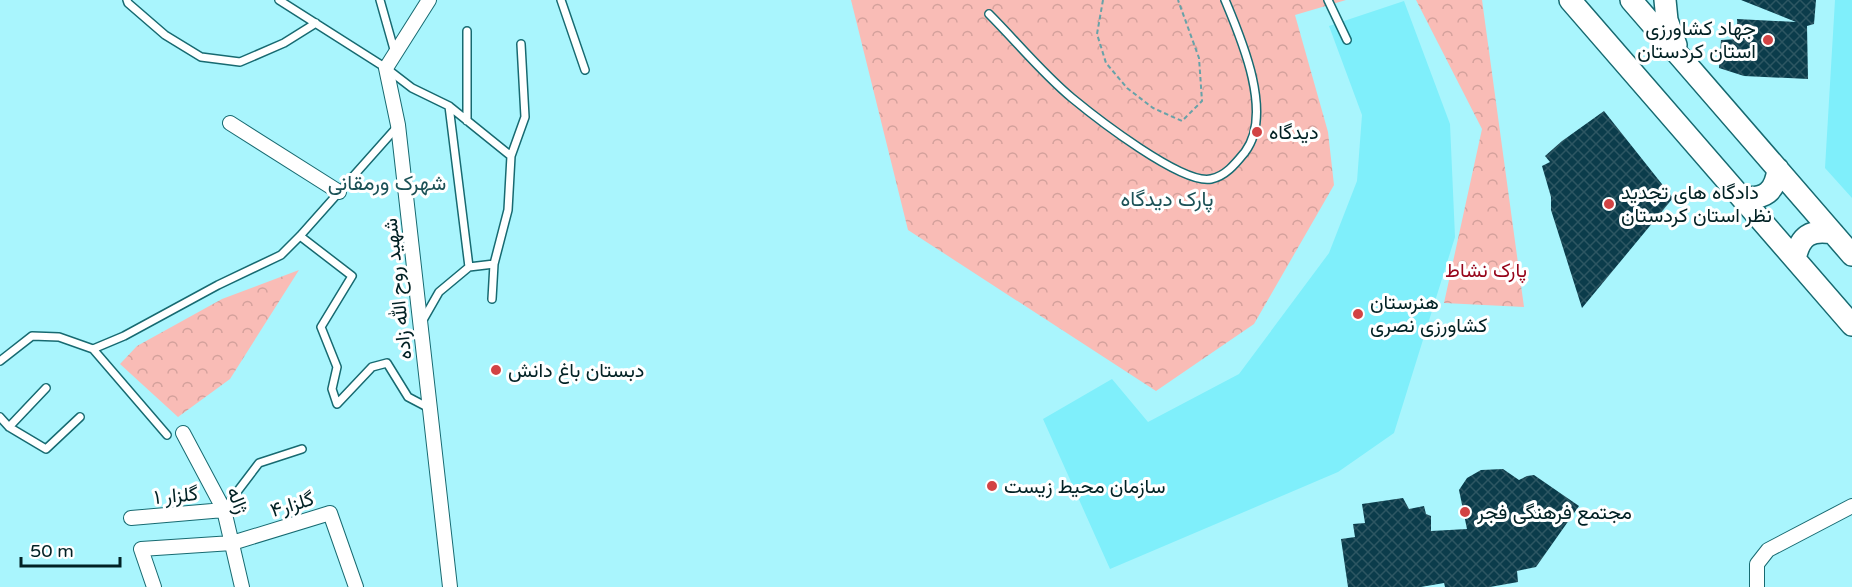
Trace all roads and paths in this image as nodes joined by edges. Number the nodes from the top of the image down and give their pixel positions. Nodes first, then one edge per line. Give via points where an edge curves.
1 (127, 0) edge
2 (279, 0) edge
3 (380, 0) edge
4 (429, 0) edge
5 (561, 0) edge
6 (1103, 0) edge
7 (1178, 0) edge
8 (1225, 0) edge
9 (1328, 0) edge
10 (1570, 0) edge
11 (1631, 0) edge
12 (1665, 0) edge
13 (988, 14) dead end
14 (316, 23) junction
15 (467, 31) dead end
16 (1347, 40) dead end
17 (521, 44) dead end
18 (395, 53) junction
19 (1680, 56) junction
20 (386, 68) junction
21 (585, 70) dead end
22 (450, 106) junction
23 (467, 121) junction
24 (230, 123) dead end
25 (398, 125) junction
26 (511, 156) junction
27 (1778, 169) junction
28 (339, 192) junction
29 (1742, 197) junction
30 (1833, 233) junction
31 (300, 236) junction
32 (1852, 255) edge
33 (1795, 259) junction
34 (494, 264) junction
35 (469, 267) junction
36 (492, 299) dead end
37 (421, 323) junction
38 (1852, 325) edge
39 (93, 349) junction
40 (0, 361) edge
41 (46, 388) dead end
42 (430, 409) junction
43 (0, 417) edge
44 (80, 417) dead end
45 (9, 427) junction
46 (183, 433) dead end
47 (166, 435) dead end
48 (302, 449) dead end
49 (1852, 506) edge
50 (224, 510) junction
51 (131, 518) dead end
52 (232, 543) junction
53 (353, 586) edge
54 (154, 587) edge
55 (242, 587) edge
56 (450, 587) edge
57 (1757, 587) edge

1 - 14 lane via 165,35 201,57 240,62 284,44
2 - 14 lane
3 - 18 lane
4 - 18 street
5 - 21 lane
6 - 7 path via 1097,34 1106,63 1127,88 1153,108 1182,121 1202,101 1199,58
8 - 13 lane via 1248,59 1256,119 1252,143 1233,168 1210,179 1191,178 1156,158 1071,97
9 - 16 lane
10 - 29 main road
11 - 19 main road
12 - 19 main road via 1667,20
14 - 20 lane
15 - 23 lane
17 - 26 lane via 525,117
18 - 20 street
19 - 27 main road
20 - 22 lane via 412,88
20 - 25 street, شهید روح الله زاده
22 - 23 lane
22 - 35 lane
23 - 26 lane
24 - 28 street
25 - 28 lane
25 - 37 street, شهید روح الله زاده
26 - 34 lane via 508,210
27 - 29 main road via 1776,183 1768,194 1756,199
27 - 30 main road
28 - 31 lane
29 - 33 main road
30 - 32 main road
30 - 33 main road via 1807,235 1797,245
31 - 39 lane via 281,255
31 - 42 lane via 352,276 321,327 337,367 332,389 337,404 372,367 387,363 408,397
33 - 38 main road
34 - 35 lane
34 - 36 lane
35 - 37 lane via 439,292
37 - 42 street, شهید روح الله زاده
39 - 40 lane via 59,337 32,336
39 - 47 lane
41 - 45 lane
42 - 56 street, شهید روح الله زاده
43 - 45 lane
44 - 45 lane via 46,449
46 - 50 street, ژاله
48 - 50 lane via 260,464
49 - 57 street via 1768,550 1757,564
50 - 51 street, گلزار ۱
50 - 52 street, ژاله
52 - 53 street, گلزار۴ via 330,513
52 - 54 street, گلزار۴ via 141,549
52 - 55 street, ژاله

